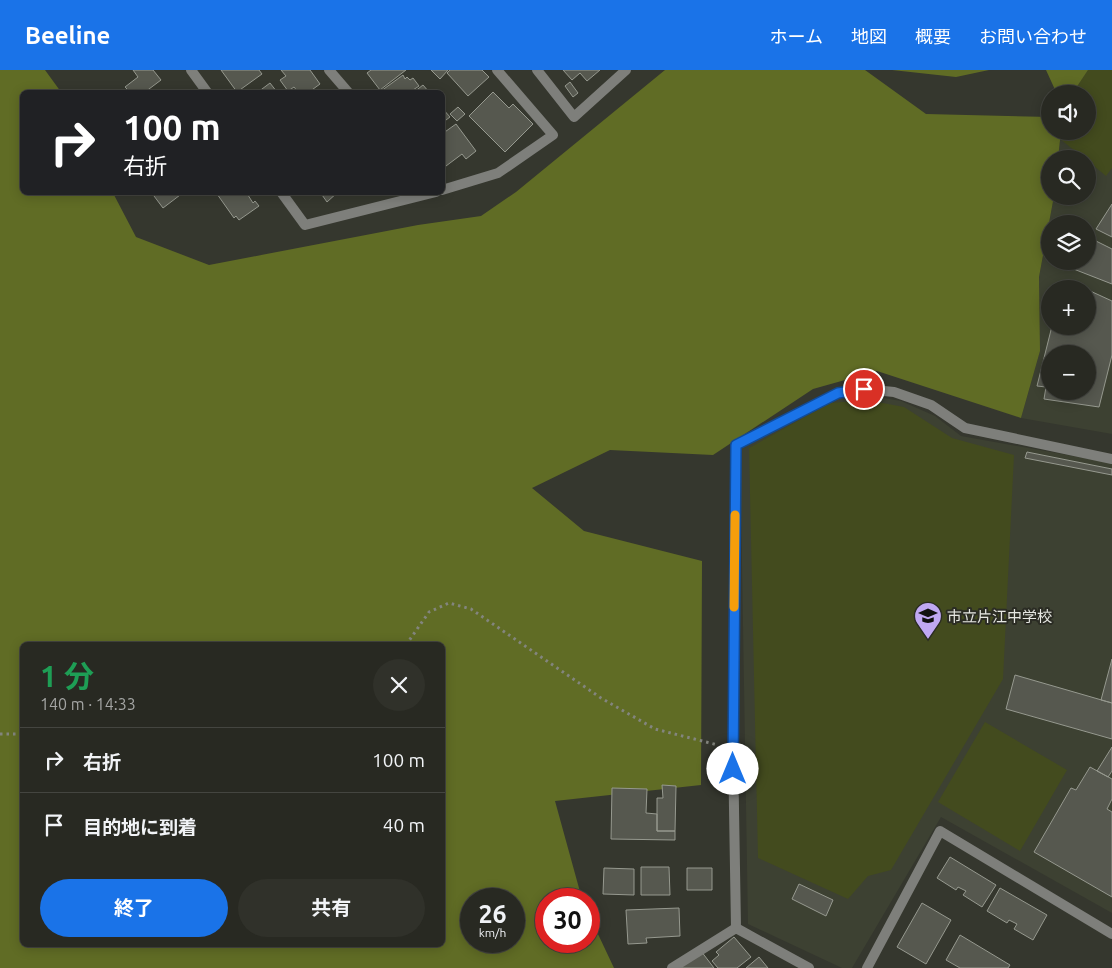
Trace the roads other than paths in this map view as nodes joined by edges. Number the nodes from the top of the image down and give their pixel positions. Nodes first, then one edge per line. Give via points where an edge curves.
1 (191, 70) edge
2 (329, 70) edge
3 (497, 70) edge
4 (537, 70) edge
5 (626, 70) edge
6 (206, 90) edge
7 (346, 90) edge
8 (445, 189) edge
9 (283, 195) edge
10 (423, 195) edge
11 (1112, 459) edge
12 (736, 928) junction
13 (1112, 934) edge
14 (672, 968) edge
15 (809, 968) edge
16 (867, 968) edge

1 - 6 street
2 - 7 street
3 - 8 street via 554,135 498,173
4 - 5 street via 574,117
9 - 10 street via 305,225
11 - 12 street via 965,428 931,405 894,392 864,389 838,393 736,445 733,749
12 - 14 street
12 - 15 street
13 - 16 street via 940,831

